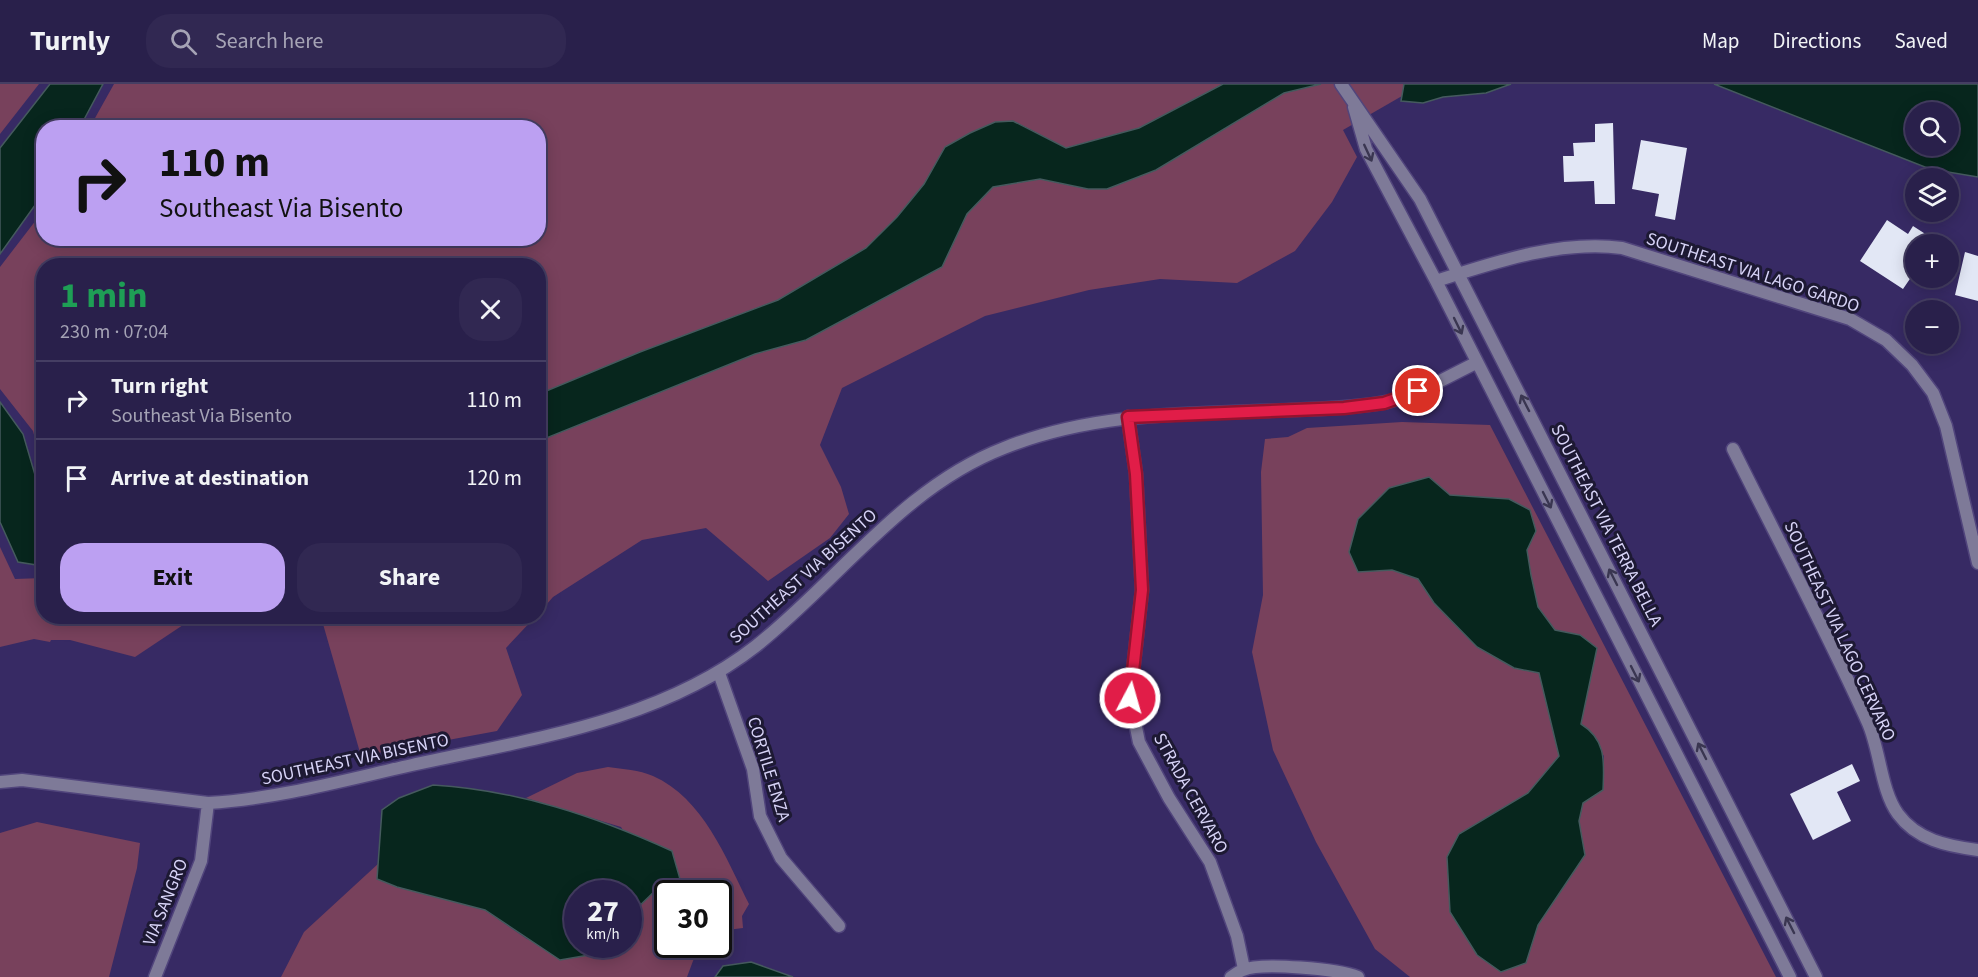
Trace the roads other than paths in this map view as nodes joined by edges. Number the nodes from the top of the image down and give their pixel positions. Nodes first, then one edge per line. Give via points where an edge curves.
1 (1341, 84) edge
2 (1352, 98) junction
3 (1459, 274) junction
4 (1436, 281) junction
5 (1476, 363) junction
6 (1128, 417) junction
7 (1733, 449) dead end
8 (1978, 562) edge
9 (719, 673) junction
10 (0, 782) edge
11 (208, 803) junction
12 (1978, 850) edge
13 (839, 926) dead end
14 (1244, 969) junction
15 (155, 977) edge
16 (1231, 977) edge
17 (1358, 977) edge
18 (1790, 977) edge
19 (1816, 977) edge

1 - 2 street, SOUTHEAST VIA TERRA BELLA
2 - 3 street, SOUTHEAST VIA TERRA BELLA via 1420,199
2 -> 4 street, SOUTHEAST VIA TERRA BELLA via 1366,149
3 - 4 street, SOUTHEAST VIA LAGO GARDO
3 - 8 street, SOUTHEAST VIA LAGO GARDO via 1593,244 1622,248 1850,319 1886,340 1933,393 1946,426
19 -> 3 street, SOUTHEAST VIA TERRA BELLA
4 -> 5 street, SOUTHEAST VIA TERRA BELLA
5 - 6 street, SOUTHEAST VIA BISENTO via 1384,403
5 -> 18 street, SOUTHEAST VIA TERRA BELLA
6 - 9 street, SOUTHEAST VIA BISENTO via 1044,433 1000,449 951,475 905,507 758,645
6 - 14 street, STRADA CERVARO via 1136,474 1142,590 1130,698 1139,742 1210,862 1237,936
7 - 12 street, SOUTHEAST VIA LAGO CERVARO via 1858,700 1898,814 1921,836 1953,847
9 - 11 street, SOUTHEAST VIA BISENTO via 649,706 585,727 281,795
9 - 13 street, CORTILE ENZA via 753,769 760,816 782,858
10 - 11 street, SOUTHEAST VIA BISENTO via 22,780
11 - 15 street, VIA SANGRO via 201,861
14 - 16 street
14 - 17 street via 1308,967

